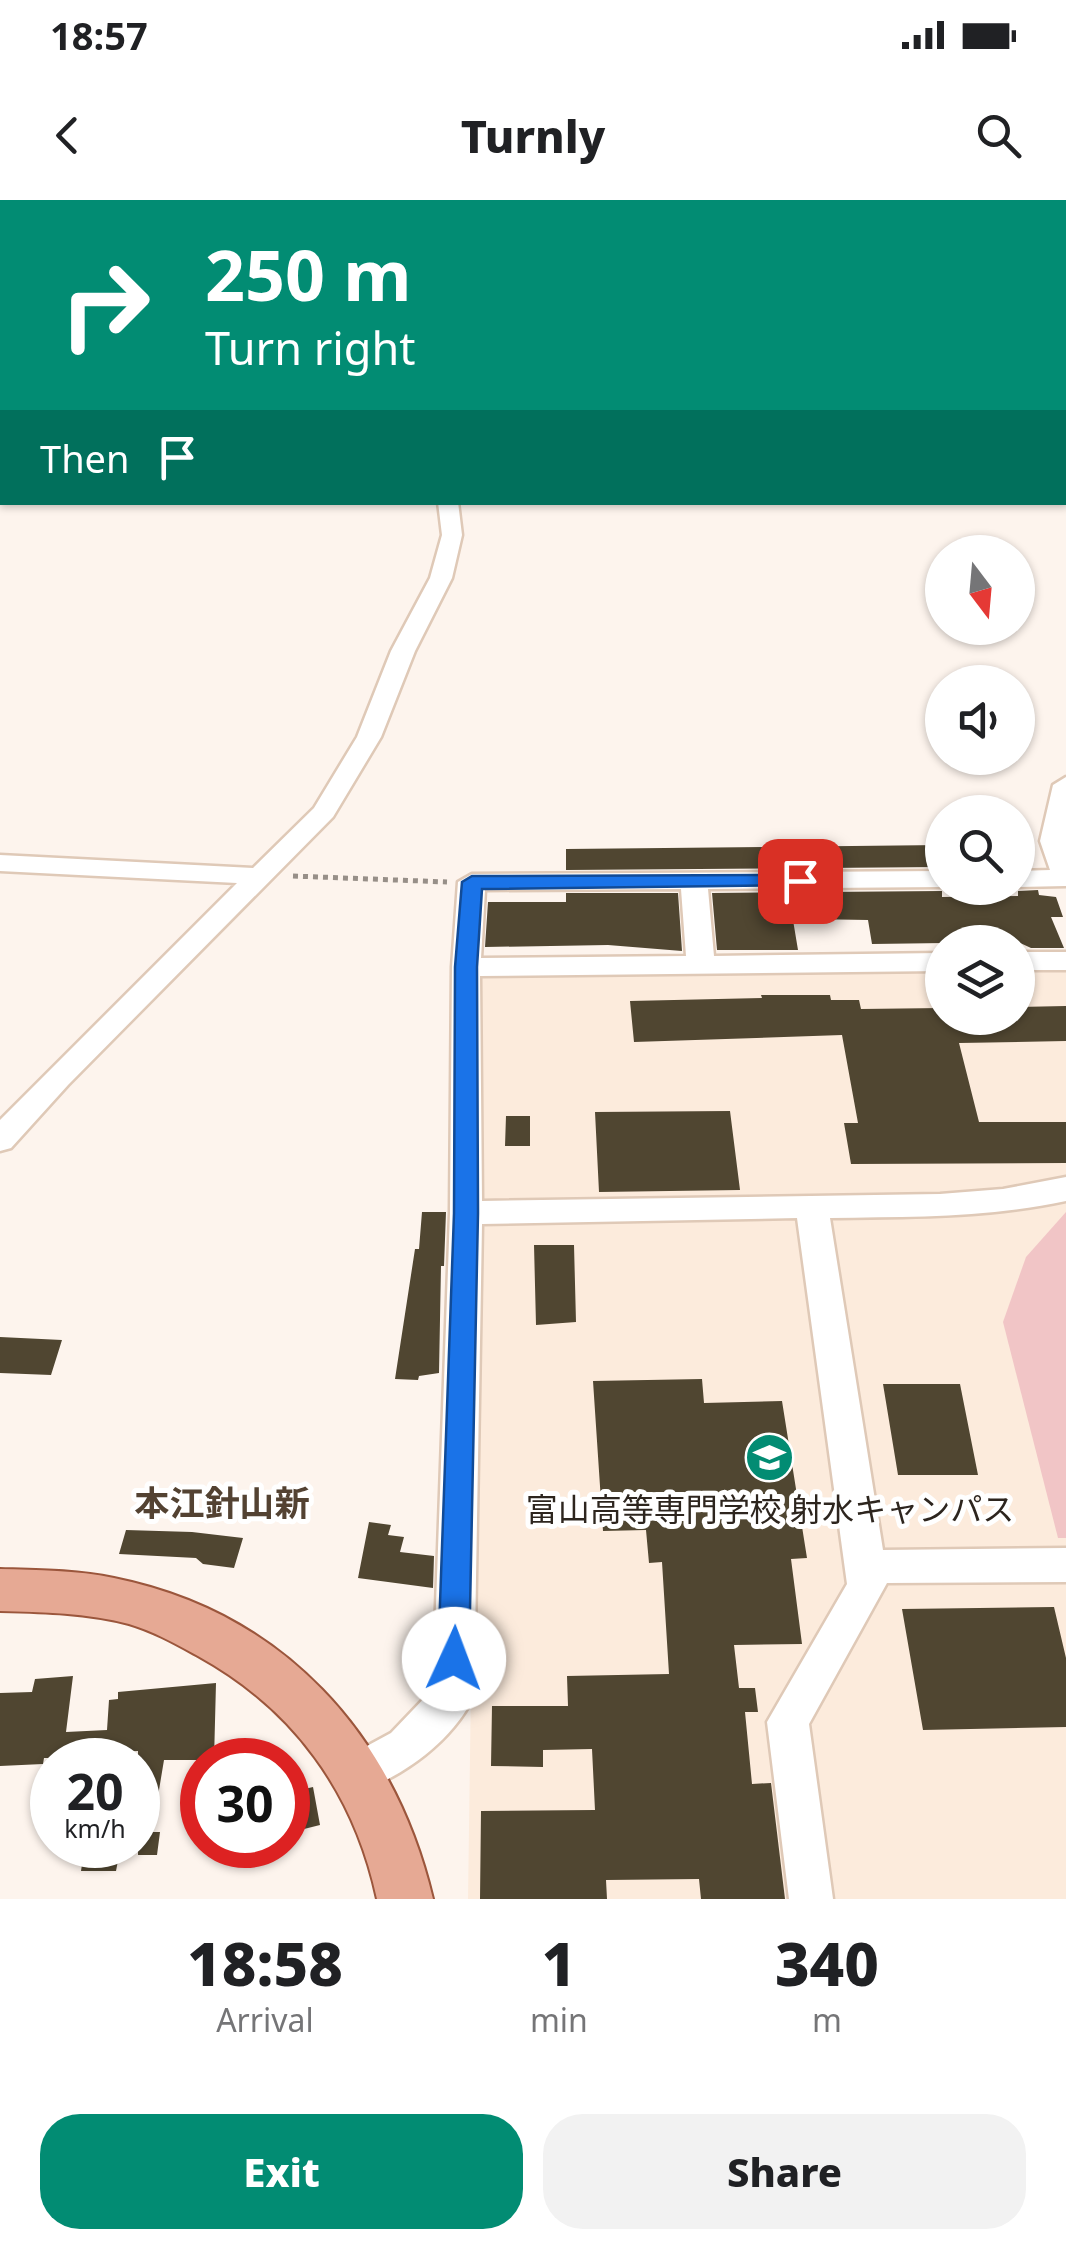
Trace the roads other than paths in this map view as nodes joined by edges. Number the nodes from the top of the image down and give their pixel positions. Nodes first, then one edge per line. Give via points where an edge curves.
1 (448, 505) edge
2 (1066, 785) edge
3 (0, 863) edge
4 (260, 876) junction
5 (1035, 878) edge
6 (1066, 878) edge
7 (925, 880) edge
8 (694, 882) junction
9 (1066, 960) edge
10 (1035, 961) edge
11 (925, 962) edge
12 (701, 964) junction
13 (466, 967) junction
14 (0, 1140) edge
15 (1066, 1188) edge
16 (812, 1206) junction
17 (466, 1213) junction
18 (1066, 1565) edge
19 (866, 1568) junction
20 (0, 1590) edge
21 (358, 1772) junction
22 (405, 1899) edge
23 (811, 1899) edge

1 - 4 street via 450,555 402,651 369,738 324,812
2 - 6 street via 1053,841
3 - 4 street
4 - 14 street
5 - 6 street
7 - 8 street
8 - 12 street
8 - 13 street via 472,882
9 - 10 street
11 - 12 street
12 - 13 street
13 - 17 street
15 - 16 street via 967,1206
16 - 17 street
16 - 19 street
17 - 21 street via 452,1696 406,1746
18 - 19 street
19 - 23 street via 867,1586 788,1722
20 - 21 main road via 142,1606 226,1645 300,1698
21 - 22 main road

